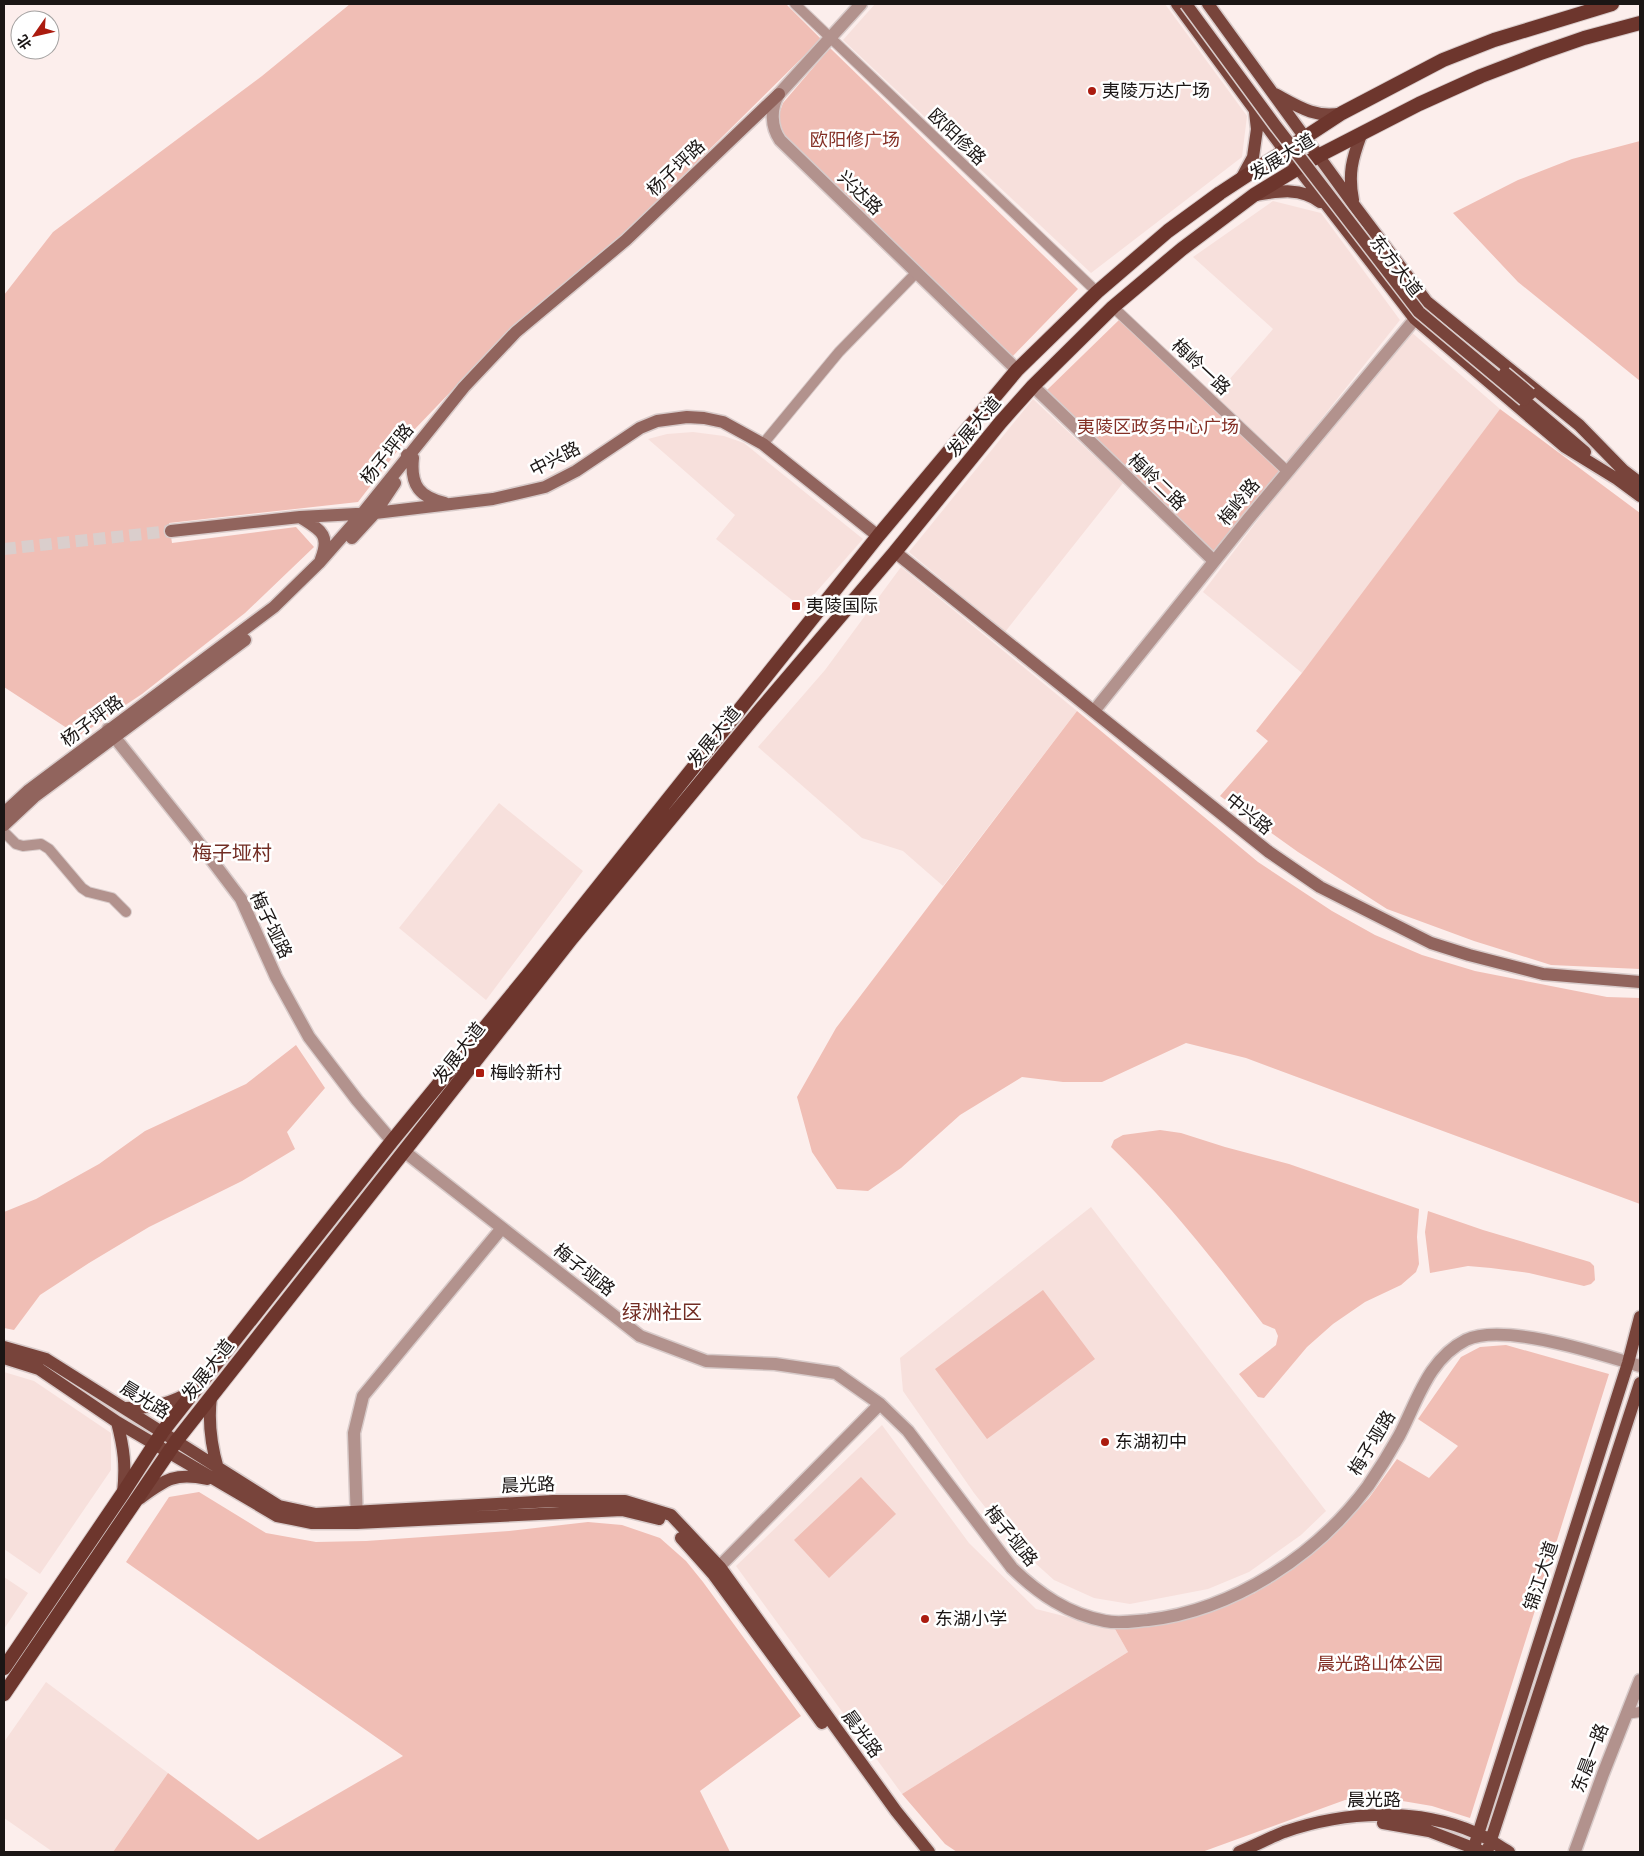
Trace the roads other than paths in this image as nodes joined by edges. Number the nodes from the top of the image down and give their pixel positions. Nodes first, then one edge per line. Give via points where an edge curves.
1 (796, 4) edge
2 (862, 4) edge
3 (1177, 4) edge
4 (1186, 4) edge
5 (1195, 4) edge
6 (1208, 4) edge
7 (1612, 4) edge
8 (1640, 23) edge
9 (831, 39) junction
10 (1272, 92) junction
11 (779, 94) junction
12 (1254, 109) junction
13 (773, 111) junction
14 (1342, 113) junction
15 (1361, 134) junction
16 (1304, 137) junction
17 (1285, 151) junction
18 (1318, 156) junction
19 (1299, 169) junction
20 (1241, 179) junction
21 (1254, 196) junction
22 (1354, 205) junction
23 (1332, 212) junction
24 (916, 273) junction
25 (1097, 292) junction
26 (1113, 307) junction
27 (1415, 319) junction
28 (1017, 370) junction
29 (1032, 386) junction
30 (763, 444) junction
31 (410, 457) junction
32 (1287, 471) junction
33 (1620, 475) junction
34 (1640, 483) edge
35 (1640, 496) edge
36 (450, 505) junction
37 (368, 514) junction
38 (300, 517) junction
39 (171, 532) tunnel mouth
40 (878, 536) junction
41 (895, 552) junction
42 (1214, 561) junction
43 (319, 563) junction
44 (1094, 711) junction
45 (111, 733) junction
46 (4, 813) edge
47 (4, 826) edge
48 (4, 832) edge
49 (126, 912) dead end
50 (1640, 982) edge
51 (392, 1141) junction
52 (405, 1152) junction
53 (502, 1228) junction
54 (1640, 1316) edge
55 (4, 1347) edge
56 (4, 1358) edge
57 (1634, 1364) edge
58 (1640, 1383) edge
59 (196, 1389) junction
60 (211, 1396) junction
61 (880, 1404) junction
62 (124, 1408) junction
63 (117, 1422) junction
64 (159, 1437) junction
65 (177, 1440) junction
66 (168, 1453) junction
67 (218, 1475) junction
68 (123, 1493) junction
69 (135, 1502) junction
70 (357, 1517) junction
71 (716, 1570) junction
72 (4, 1668) edge
73 (1640, 1680) edge
74 (4, 1694) edge
75 (1640, 1712) edge
76 (1626, 1714) junction
77 (1477, 1833) junction
78 (1484, 1848) edge
79 (1575, 1851) dead end
80 (920, 1852) edge
81 (929, 1852) edge
82 (1239, 1852) edge
83 (1253, 1852) edge
84 (1509, 1852) edge

1 - 9 street, 欧阳修路
2 - 9 street, 兴达路
3 - 12 main road, 东方大道
4 - 33 main road, bridge via 1419,312
5 - 33 main road, bridge via 1424,307
6 - 10 main road, 东方大道
7 - 14 highway, 发展大道 via 1494,40 1444,60
8 - 15 highway, 发展大道 via 1584,38 1514,63 1419,104
9 - 11 street, 兴达路
9 - 25 street, 欧阳修路
10 - 14 main road via 1306,110 1329,116
10 - 16 main road, 东方大道
11 - 13 street, 兴达路
11 - 31 main road, 杨子坪路 via 626,240 516,332 464,387
12 - 17 main road, 东方大道
12 - 20 main road via 1257,129 1253,158
13 - 24 street, 兴达路 via 774,129 780,140
13 - 31 main road, 杨子坪路 via 632,246 526,334
14 - 16 highway, 发展大道
15 - 18 highway, 发展大道
15 - 22 main road via 1350,170
16 - 17 highway, 发展大道
16 - 18 main road, 东方大道
17 - 19 main road, 东方大道
17 - 20 highway, 发展大道
18 - 19 highway, 发展大道
18 - 22 main road, 东方大道
19 - 21 highway, 发展大道
19 - 23 main road, 东方大道
20 - 25 highway, 发展大道 via 1168,231
21 - 23 main road via 1295,191 1313,196
21 - 26 highway, 发展大道 via 1182,249
22 - 33 main road, 东方大道 via 1427,302 1578,425
23 - 27 main road, 东方大道
24 - 28 street, 兴达路
24 - 30 street via 839,352
25 - 28 highway, 发展大道
26 - 29 highway, 发展大道
26 - 32 street, 梅岭一路
27 - 32 street, 梅岭路
27 - 33 main road, 东方大道 via 1565,447
28 - 40 highway, 发展大道
29 - 41 highway, 发展大道
29 - 42 street, 梅岭二路
30 - 36 main road, 中兴路 via 723,422 704,418 672,418 640,428 576,471 545,487
30 - 40 main road, 中兴路
31 - 36 main road via 412,471 424,496
31 - 37 main road, 杨子坪路
32 - 42 street, 梅岭路
33 - 34 main road, 东方大道
33 - 35 main road, 东方大道
36 - 37 main road, 中兴路
37 - 38 main road, 中兴路
37 - 43 main road, 杨子坪路
37 - 45 main road via 324,568 281,612 216,662
38 - 39 main road, 中兴路
38 - 43 main road via 323,534 325,549
40 - 51 highway, 发展大道 via 535,968
41 - 44 main road, 中兴路
41 - 52 highway, 发展大道 via 572,938
42 - 44 street, 梅岭路
43 - 45 main road, 杨子坪路 via 274,607
44 - 50 main road, 中兴路 via 1269,852 1320,887 1431,943 1543,974
45 - 46 main road, 杨子坪路 via 29,790
45 - 47 main road
45 - 51 street, 梅子垭路 via 241,899 276,977 309,1037
48 - 49 street via 16,844 41,844 49,849 82,888 112,898
51 - 59 highway, 发展大道
52 - 53 street, 梅子垭路
52 - 60 highway, 发展大道
53 - 61 street, 梅子垭路 via 640,1336 706,1361 775,1364 836,1373
53 - 70 street via 363,1396 354,1433
54 - 57 main road, 锦江大道
55 - 62 main road, 晨光路 via 46,1359
56 - 63 main road, 晨光路 via 39,1369
57 - 61 street, 梅子垭路 via 1516,1335 1468,1339 1440,1359 1384,1463 1344,1515 1316,1542 1274,1573 1220,1600 1165,1618 1122,1622 1106,1621 1068,1609 1030,1585 1012,1568 908,1431
57 - 77 main road, 锦江大道
58 - 78 main road, 锦江大道
59 - 62 main road via 164,1405
59 - 64 highway, 发展大道
60 - 65 highway, 发展大道
60 - 67 main road via 211,1430
61 - 71 street
62 - 64 main road, 晨光路
63 - 64 main road, 晨光路
63 - 68 main road via 125,1461
64 - 65 main road, 晨光路
64 - 66 main road, 晨光路
64 - 68 highway, 发展大道
65 - 66 highway, 发展大道
65 - 67 main road, 晨光路
66 - 67 main road, 晨光路
66 - 69 highway, 发展大道
67 - 69 main road via 172,1478
67 - 70 main road, 晨光路 via 279,1506 316,1514
68 - 72 highway, 发展大道
69 - 74 highway, 发展大道
70 - 71 main road, 晨光路 via 543,1502 625,1500 671,1515
71 - 80 main road, 晨光路 via 889,1816
71 - 81 main road, 晨光路
73 - 76 street, 东晨一路
75 - 76 street
76 - 79 street, 东晨一路
77 - 78 main road, 晨光路
77 - 82 main road, 晨光路 via 1431,1820 1380,1815 1335,1818 1284,1832
78 - 83 main road, 晨光路 via 1429,1831 1380,1822 1334,1825
78 - 84 main road, 晨光路

